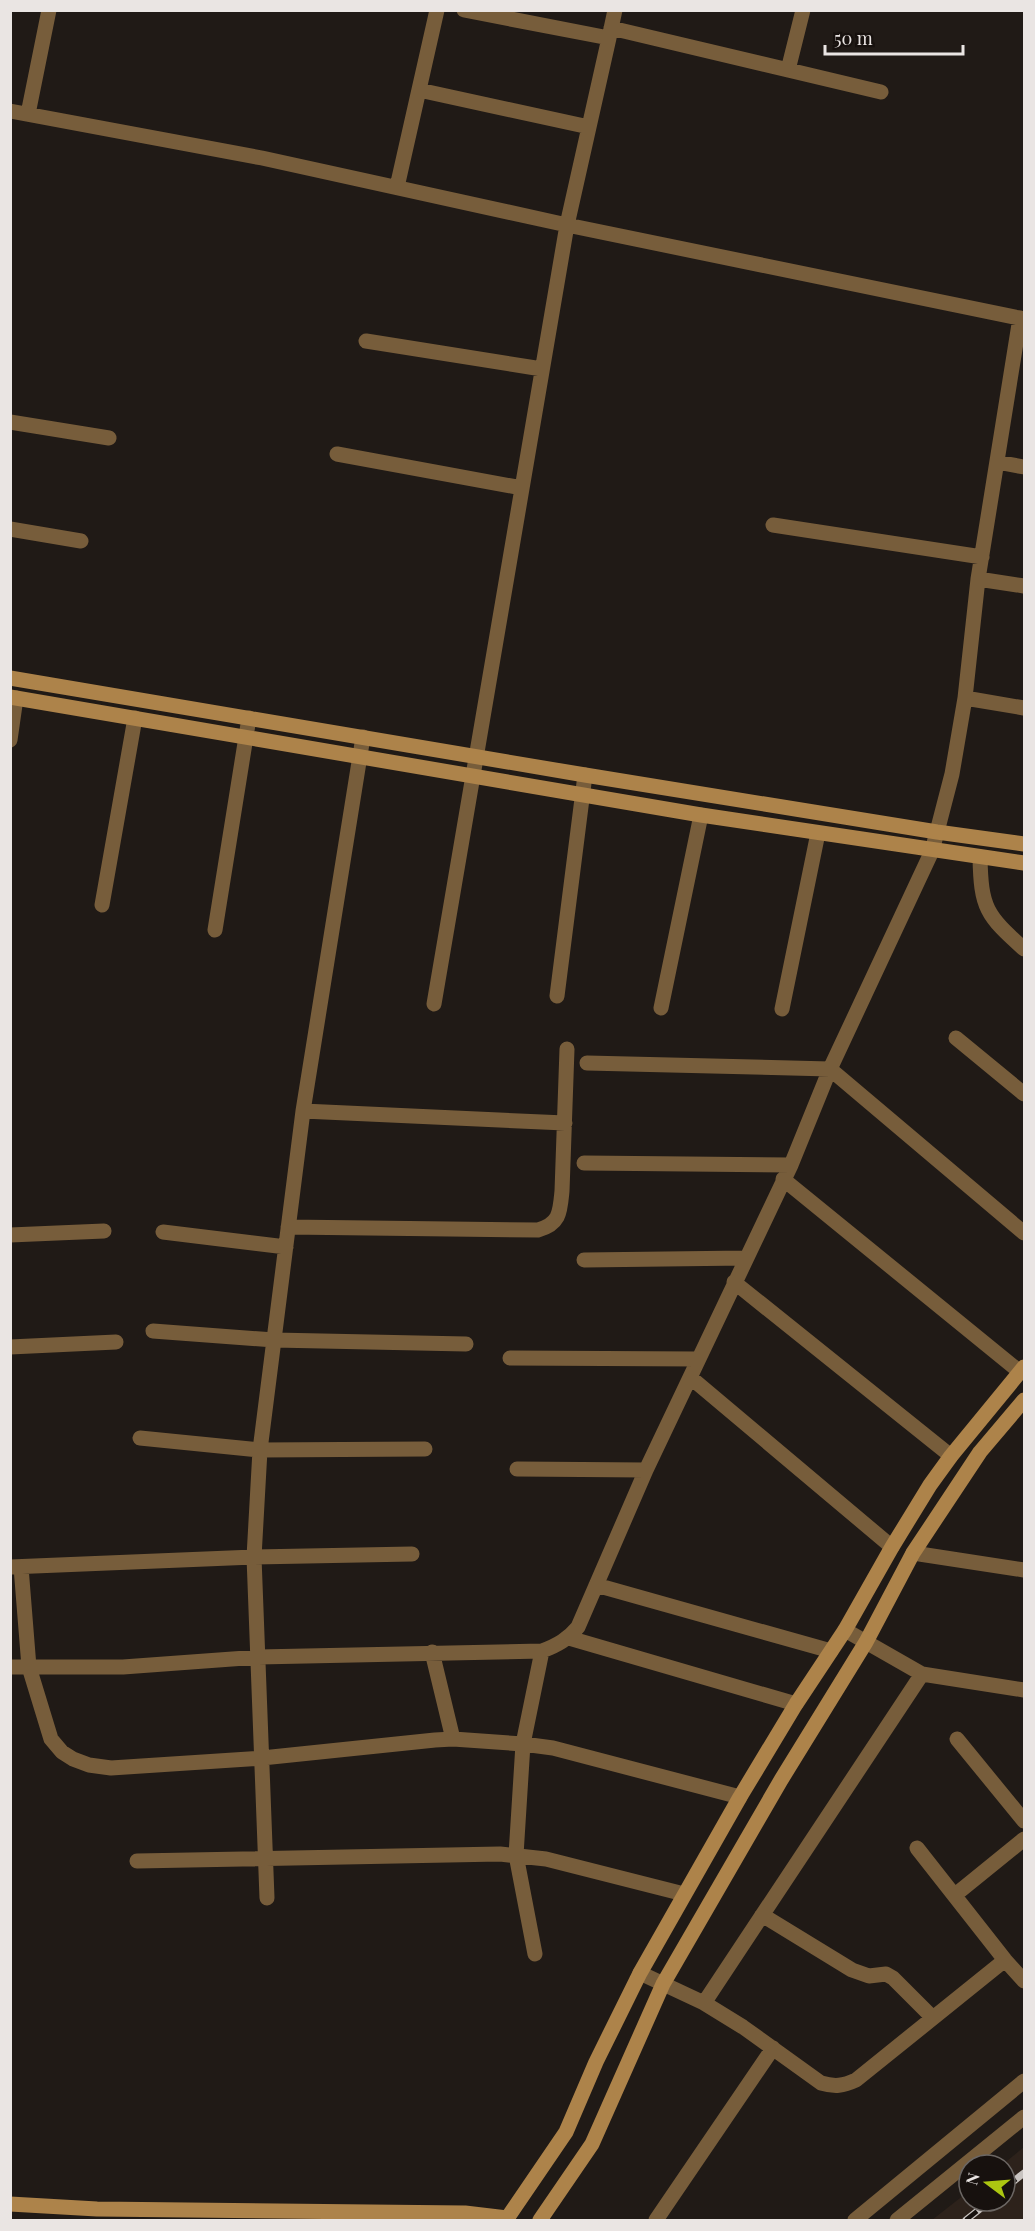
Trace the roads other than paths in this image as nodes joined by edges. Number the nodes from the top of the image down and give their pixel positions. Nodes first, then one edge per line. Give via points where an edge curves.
1 (437, 10) edge
2 (465, 10) edge
3 (615, 10) edge
4 (803, 10) edge
5 (49, 11) edge
6 (610, 33) junction
7 (788, 70) junction
8 (419, 90) junction
9 (880, 92) dead end
10 (10, 111) edge
11 (28, 114) junction
12 (589, 127) junction
13 (397, 187) junction
14 (567, 225) junction
15 (1022, 319) edge
16 (366, 341) dead end
17 (542, 369) junction
18 (10, 422) edge
19 (109, 438) dead end
20 (337, 454) dead end
21 (997, 462) junction
22 (1024, 467) edge
23 (522, 488) junction
24 (774, 525) dead end
25 (10, 529) edge
26 (81, 541) dead end
27 (982, 557) junction
28 (978, 579) junction
29 (1024, 586) edge
30 (10, 678) edge
31 (13, 698) edge
32 (965, 698) junction
33 (1024, 708) edge
34 (135, 718) junction
35 (249, 718) junction
36 (247, 737) junction
37 (363, 737) junction
38 (10, 740) edge
39 (476, 756) junction
40 (359, 757) junction
41 (585, 775) junction
42 (473, 776) junction
43 (582, 796) junction
44 (701, 815) junction
45 (937, 832) junction
46 (818, 833) junction
47 (1024, 844) edge
48 (932, 851) junction
49 (980, 857) junction
50 (1024, 864) edge
51 (102, 905) dead end
52 (216, 930) dead end
53 (1024, 949) edge
54 (557, 996) dead end
55 (434, 1004) dead end
56 (662, 1008) dead end
57 (783, 1009) dead end
58 (956, 1038) dead end
59 (567, 1049) dead end
60 (587, 1064) dead end
61 (830, 1069) junction
62 (1024, 1094) edge
63 (303, 1112) junction
64 (565, 1123) junction
65 (584, 1163) dead end
66 (791, 1164) junction
67 (783, 1179) junction
68 (288, 1227) junction
69 (104, 1231) dead end
70 (163, 1232) dead end
71 (1024, 1233) edge
72 (10, 1235) edge
73 (286, 1247) junction
74 (746, 1258) junction
75 (584, 1260) dead end
76 (734, 1282) junction
77 (153, 1331) dead end
78 (274, 1340) junction
79 (116, 1342) dead end
80 (466, 1344) dead end
81 (10, 1347) edge
82 (510, 1358) dead end
83 (698, 1359) junction
84 (1022, 1369) edge
85 (690, 1377) junction
86 (1024, 1400) edge
87 (140, 1438) dead end
88 (425, 1449) dead end
89 (260, 1450) junction
90 (951, 1456) junction
91 (517, 1469) dead end
92 (646, 1470) junction
93 (892, 1547) junction
94 (913, 1553) junction
95 (412, 1554) dead end
96 (254, 1557) junction
97 (16, 1567) edge
98 (1024, 1570) edge
99 (596, 1585) junction
100 (845, 1630) junction
101 (569, 1638) junction
102 (866, 1642) junction
103 (542, 1651) junction
104 (831, 1651) junction
105 (432, 1652) junction
106 (258, 1657) junction
107 (10, 1667) edge
108 (29, 1667) junction
109 (922, 1674) junction
110 (1024, 1690) edge
111 (796, 1704) junction
112 (453, 1739) junction
113 (957, 1739) dead end
114 (523, 1744) junction
115 (262, 1758) junction
116 (740, 1797) junction
117 (1024, 1821) edge
118 (1024, 1839) edge
119 (916, 1848) dead end
120 (516, 1855) junction
121 (266, 1858) junction
122 (137, 1861) dead end
123 (684, 1894) junction
124 (955, 1895) junction
125 (267, 1898) dead end
126 (762, 1915) junction
127 (535, 1954) dead end
128 (1005, 1960) junction
129 (639, 1973) junction
130 (1024, 1980) edge
131 (663, 1984) junction
132 (704, 2003) junction
133 (933, 2018) junction
134 (773, 2048) junction
135 (1024, 2081) edge
136 (1024, 2117) edge
137 (10, 2204) edge
138 (506, 2219) edge
139 (540, 2220) edge
140 (656, 2220) edge
141 (855, 2220) edge
142 (897, 2220) edge

1 - 8 street
2 - 6 street
3 - 6 street
4 - 7 street
5 - 11 street
6 - 7 street
6 - 12 street
7 - 9 street
8 - 12 street
8 - 13 street
10 - 11 street
11 - 13 street
12 - 14 street
13 - 14 street
14 - 15 street
14 - 17 street
15 - 21 street
16 - 17 street
17 - 23 street
18 - 19 street
20 - 23 street
21 - 22 street
21 - 27 street
23 - 39 street
24 - 27 street
25 - 26 street
27 - 28 street
28 - 29 street
28 - 32 street
30 - 35 street
31 - 34 street
31 - 38 street
32 - 33 street
32 - 45 street
34 - 36 street
34 - 51 street
35 - 36 street
35 - 37 street
36 - 40 street
36 - 52 street
37 - 39 street
37 - 40 street
39 - 41 street
39 - 42 street
40 - 42 street
40 - 63 street
41 - 43 street
41 - 45 street
42 - 43 street
42 - 55 street
43 - 44 street
43 - 54 street
44 - 46 street
44 - 56 street
45 - 47 street
45 - 48 street
46 - 48 street
46 - 57 street
48 - 49 street
48 - 61 street
49 - 50 street
49 - 53 street via 986,907
58 - 62 street
59 - 64 street
60 - 61 street
61 - 66 street
61 - 71 street
63 - 64 street
63 - 68 street
64 - 68 street via 560,1209 549,1227
65 - 66 street
66 - 67 street
67 - 74 street
67 - 84 street
68 - 73 street
69 - 72 street
70 - 73 street
73 - 78 street
74 - 75 street
74 - 76 street
76 - 83 street
76 - 90 street
77 - 78 street
78 - 80 street
78 - 89 street
79 - 81 street
82 - 83 street
83 - 85 street
84 - 90 street
85 - 92 street
85 - 93 street
86 - 94 street via 980,1452
87 - 89 street
88 - 89 street
89 - 96 street
90 - 93 street
91 - 92 street
92 - 99 street
93 - 100 street
94 - 98 street
94 - 102 street
95 - 96 street
96 - 97 street
96 - 106 street
97 - 108 street
99 - 101 street via 578,1627
99 - 104 street
100 - 102 street
100 - 104 street
101 - 103 street
101 - 111 street
102 - 109 street
102 - 131 street
103 - 105 street
103 - 114 street
104 - 111 street
105 - 106 street
105 - 112 street
106 - 108 street via 123,1667
106 - 115 street
107 - 108 street
108 - 115 street via 51,1739 62,1752 89,1766 111,1768
109 - 110 street
109 - 126 street
111 - 116 street
112 - 114 street
112 - 115 street
113 - 117 street
114 - 116 street
114 - 120 street
115 - 121 street
116 - 123 street
118 - 124 street
119 - 124 street
120 - 121 street
120 - 123 street via 546,1858
120 - 127 street
121 - 122 street
121 - 125 street
123 - 129 street
124 - 128 street
126 - 132 street
126 - 133 street via 861,1974 886,1974 893,1978
128 - 130 street
128 - 133 street
129 - 131 street
129 - 138 street via 566,2132
131 - 132 street
131 - 139 street via 592,2144
132 - 134 street
133 - 134 street via 856,2080 843,2086 820,2083
134 - 140 street
135 - 141 street
136 - 142 street
137 - 138 street via 97,2209 465,2213

